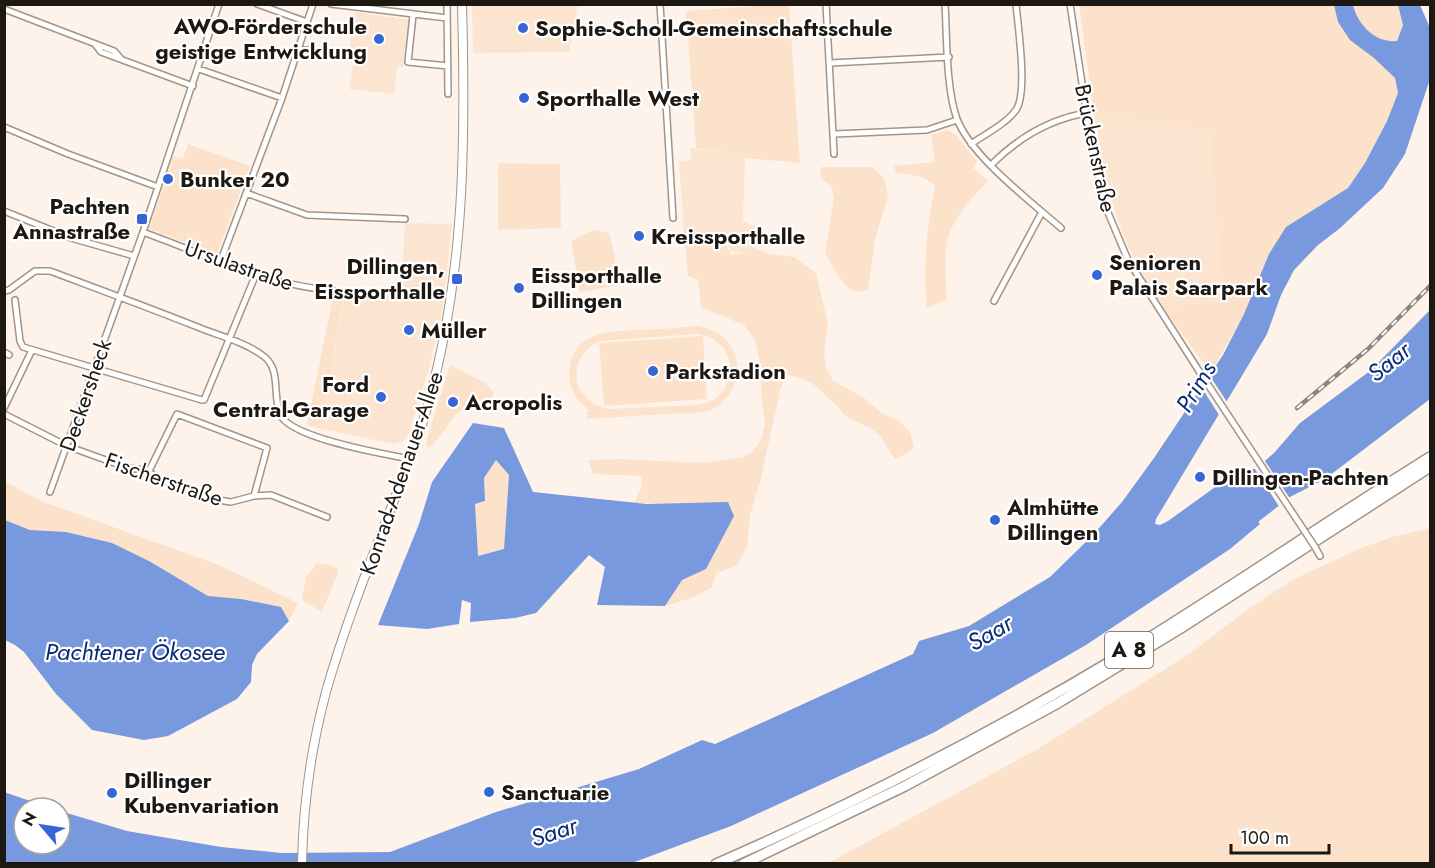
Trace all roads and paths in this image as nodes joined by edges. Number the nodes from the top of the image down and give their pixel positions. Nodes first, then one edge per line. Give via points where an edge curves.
1 (219, 4) edge
2 (257, 4) edge
3 (313, 4) edge
4 (331, 4) edge
5 (447, 4) edge
6 (462, 4) edge
7 (660, 4) edge
8 (826, 4) edge
9 (945, 4) edge
10 (1016, 4) edge
11 (1070, 4) edge
12 (4, 9) edge
13 (413, 15) junction
14 (447, 18) junction
15 (308, 21) junction
16 (299, 49) junction
17 (346, 55) dead end
18 (949, 57) junction
19 (830, 63) junction
20 (448, 66) junction
21 (199, 69) junction
22 (193, 86) junction
23 (448, 94) dead end
24 (282, 98) junction
25 (1087, 113) junction
26 (957, 120) junction
27 (4, 127) edge
28 (834, 134) junction
29 (971, 144) junction
30 (834, 154) dead end
31 (991, 165) junction
32 (158, 187) junction
33 (246, 193) junction
34 (4, 211) edge
35 (1042, 212) junction
36 (673, 218) dead end
37 (405, 219) dead end
38 (1060, 228) dead end
39 (143, 232) junction
40 (134, 256) junction
41 (221, 260) junction
42 (256, 274) junction
43 (4, 291) edge
44 (336, 291) dead end
45 (120, 297) junction
46 (15, 300) dead end
47 (994, 301) dead end
48 (230, 340) junction
49 (32, 350) junction
50 (94, 369) junction
51 (4, 408) edge
52 (4, 414) edge
53 (68, 446) junction
54 (1431, 457) edge
55 (410, 459) junction
56 (1431, 467) edge
57 (149, 471) junction
58 (50, 492) dead end
59 (254, 496) junction
60 (327, 517) dead end
61 (1320, 556) dead end
62 (302, 864) edge
63 (716, 864) edge
64 (743, 864) edge

1 - 21 street, Deckersheck
2 - 15 street
3 - 15 street
4 - 13 street
5 - 14 street
6 - 55 street, Konrad-Adenauer-Allee via 464,109 458,250 442,351
7 - 36 street
8 - 19 street
9 - 18 street
10 - 29 street via 1020,103 1011,116
11 - 25 street, Brückenstraße
12 - 22 street
13 - 14 street
13 - 20 street via 408,62
14 - 20 street
15 - 16 street
16 - 17 street
16 - 24 street
18 - 19 street
18 - 26 street
19 - 28 street
20 - 23 street
21 - 22 street, Deckersheck
21 - 24 street
22 - 32 street, Deckersheck
24 - 33 street
25 - 31 street via 1041,127 1013,144
25 - 61 street, Brückenstraße, bridge via 1099,182 1120,244 1143,286
26 - 28 street via 927,130
26 - 29 street
27 - 32 street
28 - 30 street
29 - 31 street
31 - 35 street
32 - 39 street, Deckersheck
33 - 37 street via 307,214
33 - 41 street
34 - 40 street via 71,238
35 - 38 street
35 - 47 street
39 - 40 street, Deckersheck
39 - 41 street, Ursulastraße
40 - 45 street, Deckersheck
41 - 42 street, Ursulastraße
42 - 44 street, Ursulastraße via 288,284
42 - 48 street
43 - 45 street via 42,269
45 - 48 street
45 - 50 street, Deckersheck
46 - 49 street via 20,341
48 - 50 street via 204,400
48 - 55 street via 261,354 270,363 279,413 287,424 309,434
49 - 50 street
49 - 51 street
50 - 53 street, Deckersheck
52 - 53 street, Fischerstraße
53 - 57 street, Fischerstraße via 129,468
53 - 58 street, Deckersheck
54 - 63 highway, A 8 via 1054,695 901,777
55 - 62 street, Konrad-Adenauer-Allee via 340,646 323,705 304,813
56 - 64 highway, A 8 via 1058,702 905,786
57 - 59 street, Fischerstraße via 221,502
57 - 59 street via 177,414 267,448
59 - 60 street, Fischerstraße via 271,495

